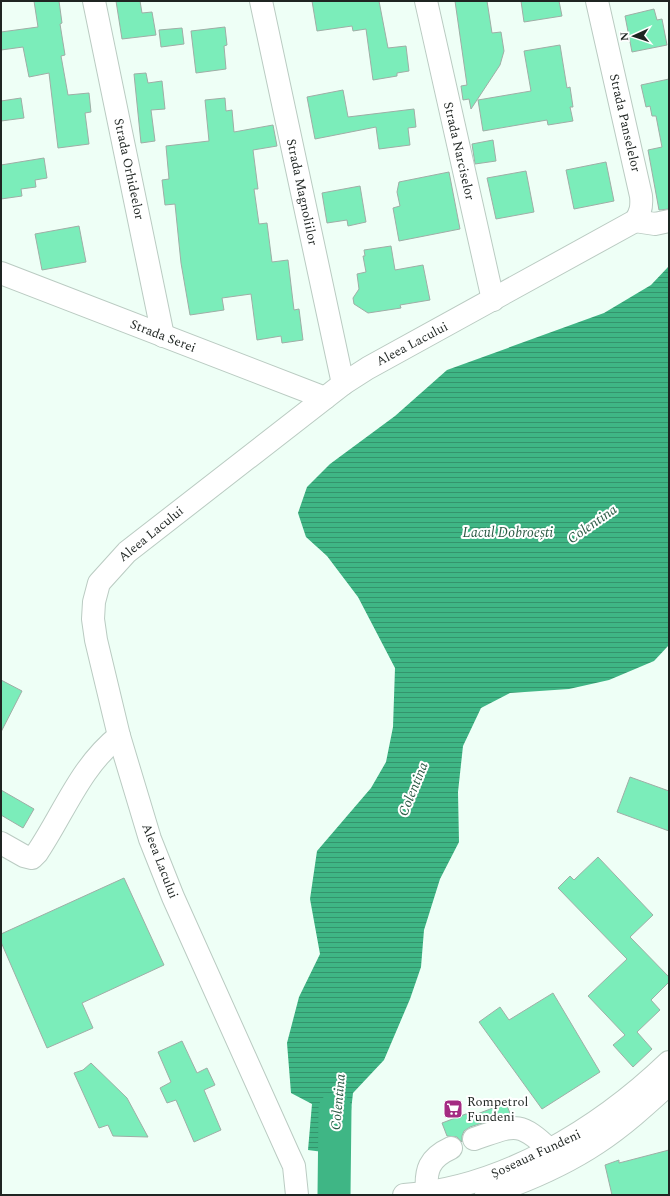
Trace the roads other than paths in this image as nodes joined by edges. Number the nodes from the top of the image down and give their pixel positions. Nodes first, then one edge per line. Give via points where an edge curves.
1 (94, 1) edge
2 (261, 1) edge
3 (426, 1) edge
4 (597, 1) edge
5 (634, 221) junction
6 (669, 221) edge
7 (1, 273) edge
8 (493, 300) junction
9 (163, 336) junction
10 (344, 384) junction
11 (325, 398) junction
12 (119, 736) junction
13 (1, 843) edge
14 (669, 1062) edge
15 (669, 1084) edge
16 (474, 1139) dead end
17 (451, 1148) dead end
18 (550, 1150) junction
19 (418, 1194) edge
20 (297, 1195) edge
21 (486, 1195) edge

1 - 9 street, Strada Orhideelor
2 - 10 street, Strada Magnoliilor
3 - 8 street, Strada Narciselor
4 - 5 street, Strada Panselelor via 641,196 640,215
5 - 6 street via 655,224
5 - 8 street, Aleea Lacului
7 - 9 street, Strada Serei
8 - 10 street, Aleea Lacului via 368,368
9 - 11 street, Strada Serei
10 - 11 street, Aleea Lacului
11 - 12 street, Aleea Lacului via 127,552 99,583 93,619
12 - 13 street via 88,767 32,858
12 - 20 street, Aleea Lacului via 150,838 173,897 294,1166
14 - 18 street, Șoseaua Fundeni via 615,1109 576,1136
15 - 21 street, Șoseaua Fundeni via 629,1119 596,1143 561,1163
16 - 18 street via 513,1127 534,1134
17 - 19 street via 436,1156 429,1166
18 - 19 street, Șoseaua Fundeni via 475,1181 454,1188

